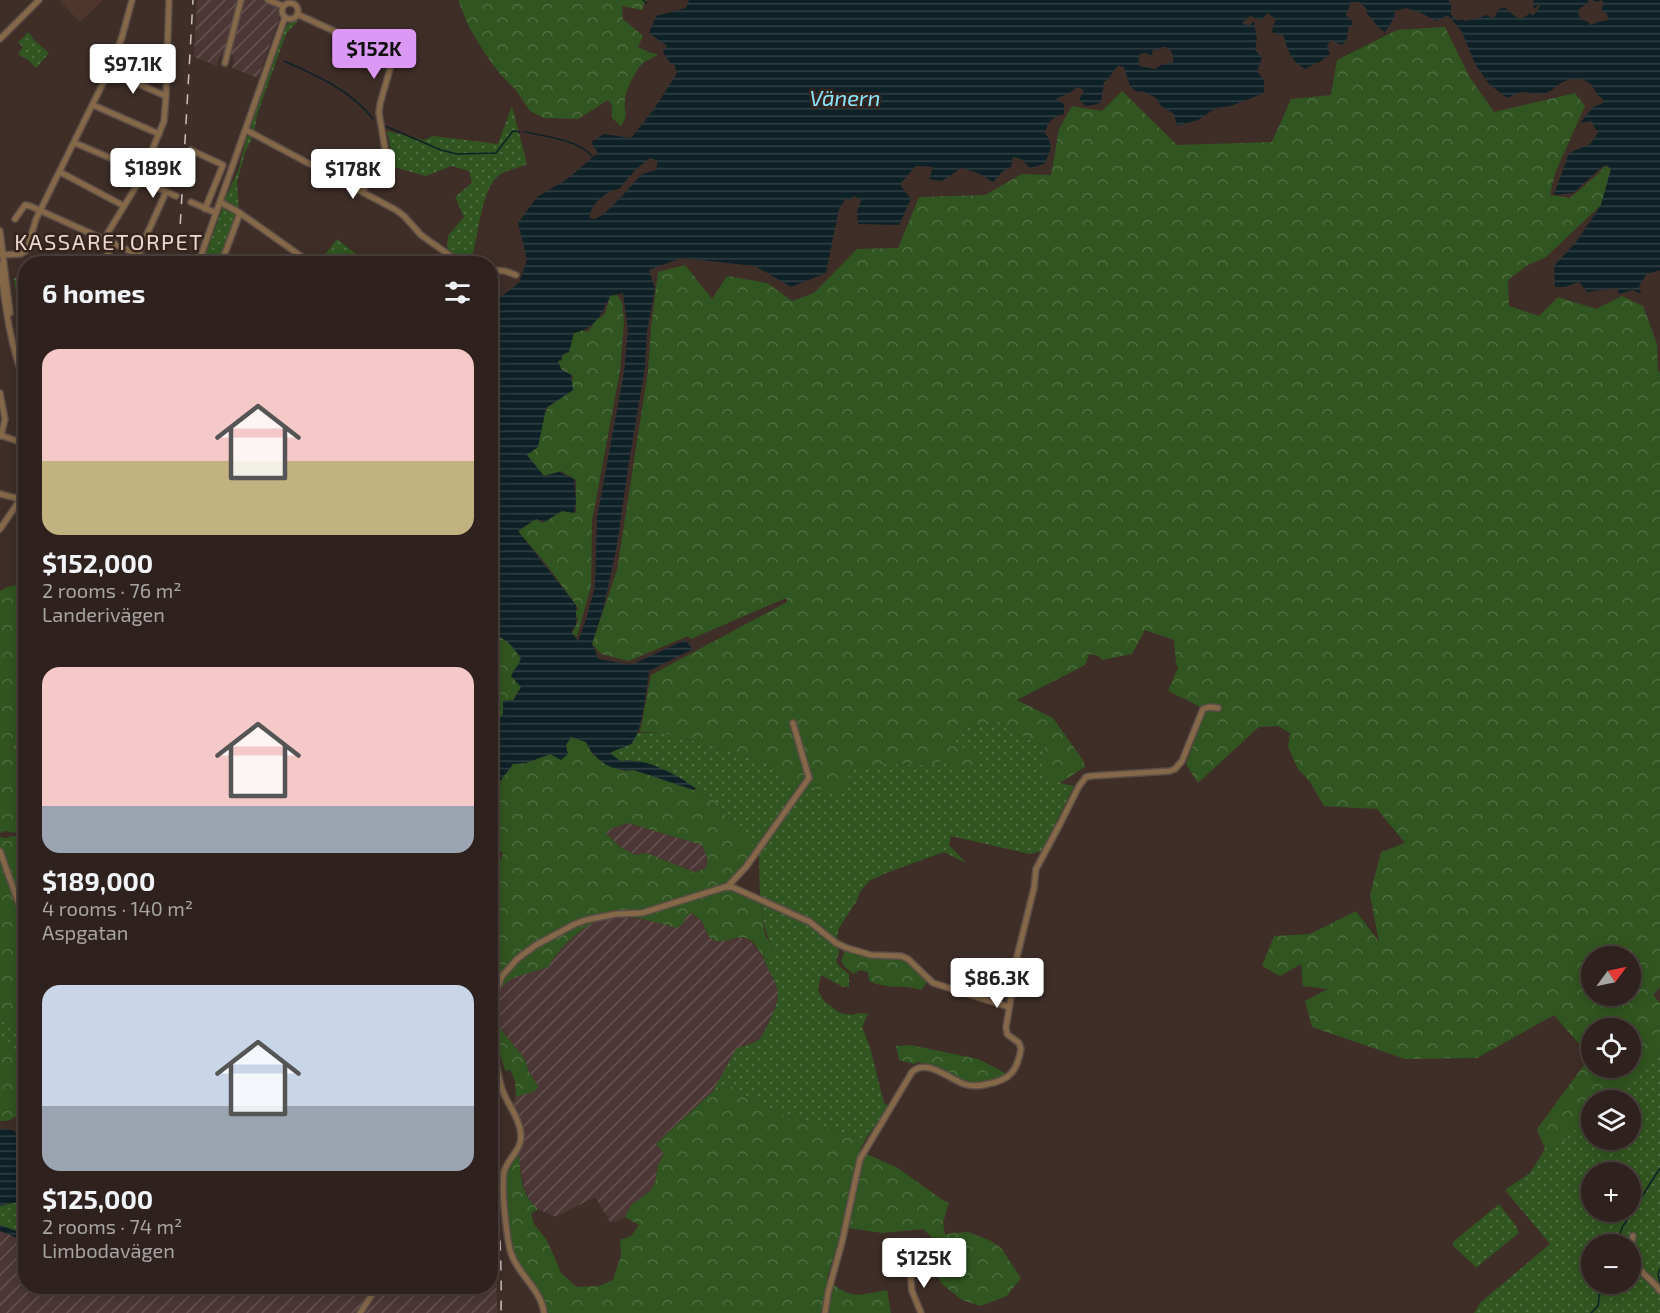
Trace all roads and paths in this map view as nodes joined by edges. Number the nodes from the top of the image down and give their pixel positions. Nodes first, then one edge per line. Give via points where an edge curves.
1 (39, 0) edge
2 (132, 0) edge
3 (169, 0) edge
4 (241, 0) edge
5 (268, 0) edge
6 (294, 2) edge
7 (283, 6) junction
8 (297, 14) junction
9 (285, 17) junction
10 (0, 39) edge
11 (225, 63) dead end
12 (108, 71) junction
13 (166, 96) junction
14 (93, 105) junction
15 (246, 130) junction
16 (159, 134) junction
17 (75, 143) junction
18 (191, 150) dead end
19 (60, 172) junction
20 (143, 172) junction
21 (140, 180) junction
22 (166, 192) junction
23 (362, 192) junction
24 (176, 196) dead end
25 (190, 202) dead end
26 (220, 202) junction
27 (124, 206) junction
28 (205, 209) junction
29 (40, 210) junction
30 (216, 213) junction
31 (240, 213) junction
32 (15, 219) dead end
33 (0, 231) edge
34 (104, 238) junction
35 (113, 243) junction
36 (138, 254) junction
37 (2, 255) edge
38 (107, 256) edge
39 (142, 256) edge
40 (201, 256) edge
41 (224, 256) edge
42 (301, 256) edge
43 (451, 256) edge
44 (0, 264) edge
45 (498, 271) edge
46 (516, 275) dead end
47 (11, 330) junction
48 (18, 360) edge
49 (0, 393) edge
50 (1, 403) edge
51 (1, 436) edge
52 (18, 441) edge
53 (0, 494) edge
54 (18, 498) edge
55 (18, 502) edge
56 (0, 529) edge
57 (1218, 708) dead end
58 (793, 723) dead end
59 (0, 851) edge
60 (727, 887) junction
61 (18, 902) edge
62 (498, 985) edge
63 (1010, 1006) junction
64 (498, 1069) edge
65 (910, 1270) dead end
66 (1641, 1270) edge
67 (1660, 1291) edge
68 (372, 1294) edge
69 (360, 1313) edge
70 (544, 1313) edge
71 (825, 1313) edge
72 (921, 1313) edge

1 - 10 street
2 - 12 street
3 - 13 street
4 - 11 street
5 - 7 street
6 - 7 street
6 - 8 street
7 - 9 street
8 - 9 street
8 - 23 street via 392,59 379,113 385,149
9 - 15 street
12 - 13 street
12 - 14 street
13 - 16 street
14 - 16 street
14 - 17 street
15 - 23 street
15 - 26 street
16 - 20 street
17 - 19 street
17 - 20 street
18 - 28 street via 223,165
19 - 27 street
19 - 29 street
20 - 21 street
21 - 22 street
21 - 27 street
22 - 24 street
22 - 36 street
23 - 43 street via 400,212 421,235
25 - 28 street
26 - 30 street
26 - 31 street
27 - 34 street
28 - 30 street
29 - 32 street via 25,205
29 - 34 street
29 - 37 street via 25,252
30 - 40 street
31 - 41 street
31 - 42 street
33 - 37 street
34 - 35 street
35 - 36 street
35 - 38 street
36 - 39 street
37 - 47 street
44 - 47 street
45 - 46 street
47 - 48 street
49 - 50 street
50 - 51 street via 5,419
51 - 52 street
53 - 54 street
55 - 56 street
57 - 63 street via 1203,709 1176,769 1091,776 1078,786 1036,869 1011,981
58 - 60 street via 809,778 746,867
59 - 61 street
60 - 62 street via 642,913 616,914 575,924 517,959
60 - 63 street via 742,890 810,922 847,948 871,955 902,956 933,983
63 - 71 street via 1006,1030 1021,1049 1008,1078 970,1086 930,1068 918,1067 912,1072 860,1159
64 - 70 street via 521,1133 520,1144 503,1178 508,1244 514,1263 536,1293
65 - 72 street via 912,1291
66 - 67 street
68 - 69 street

